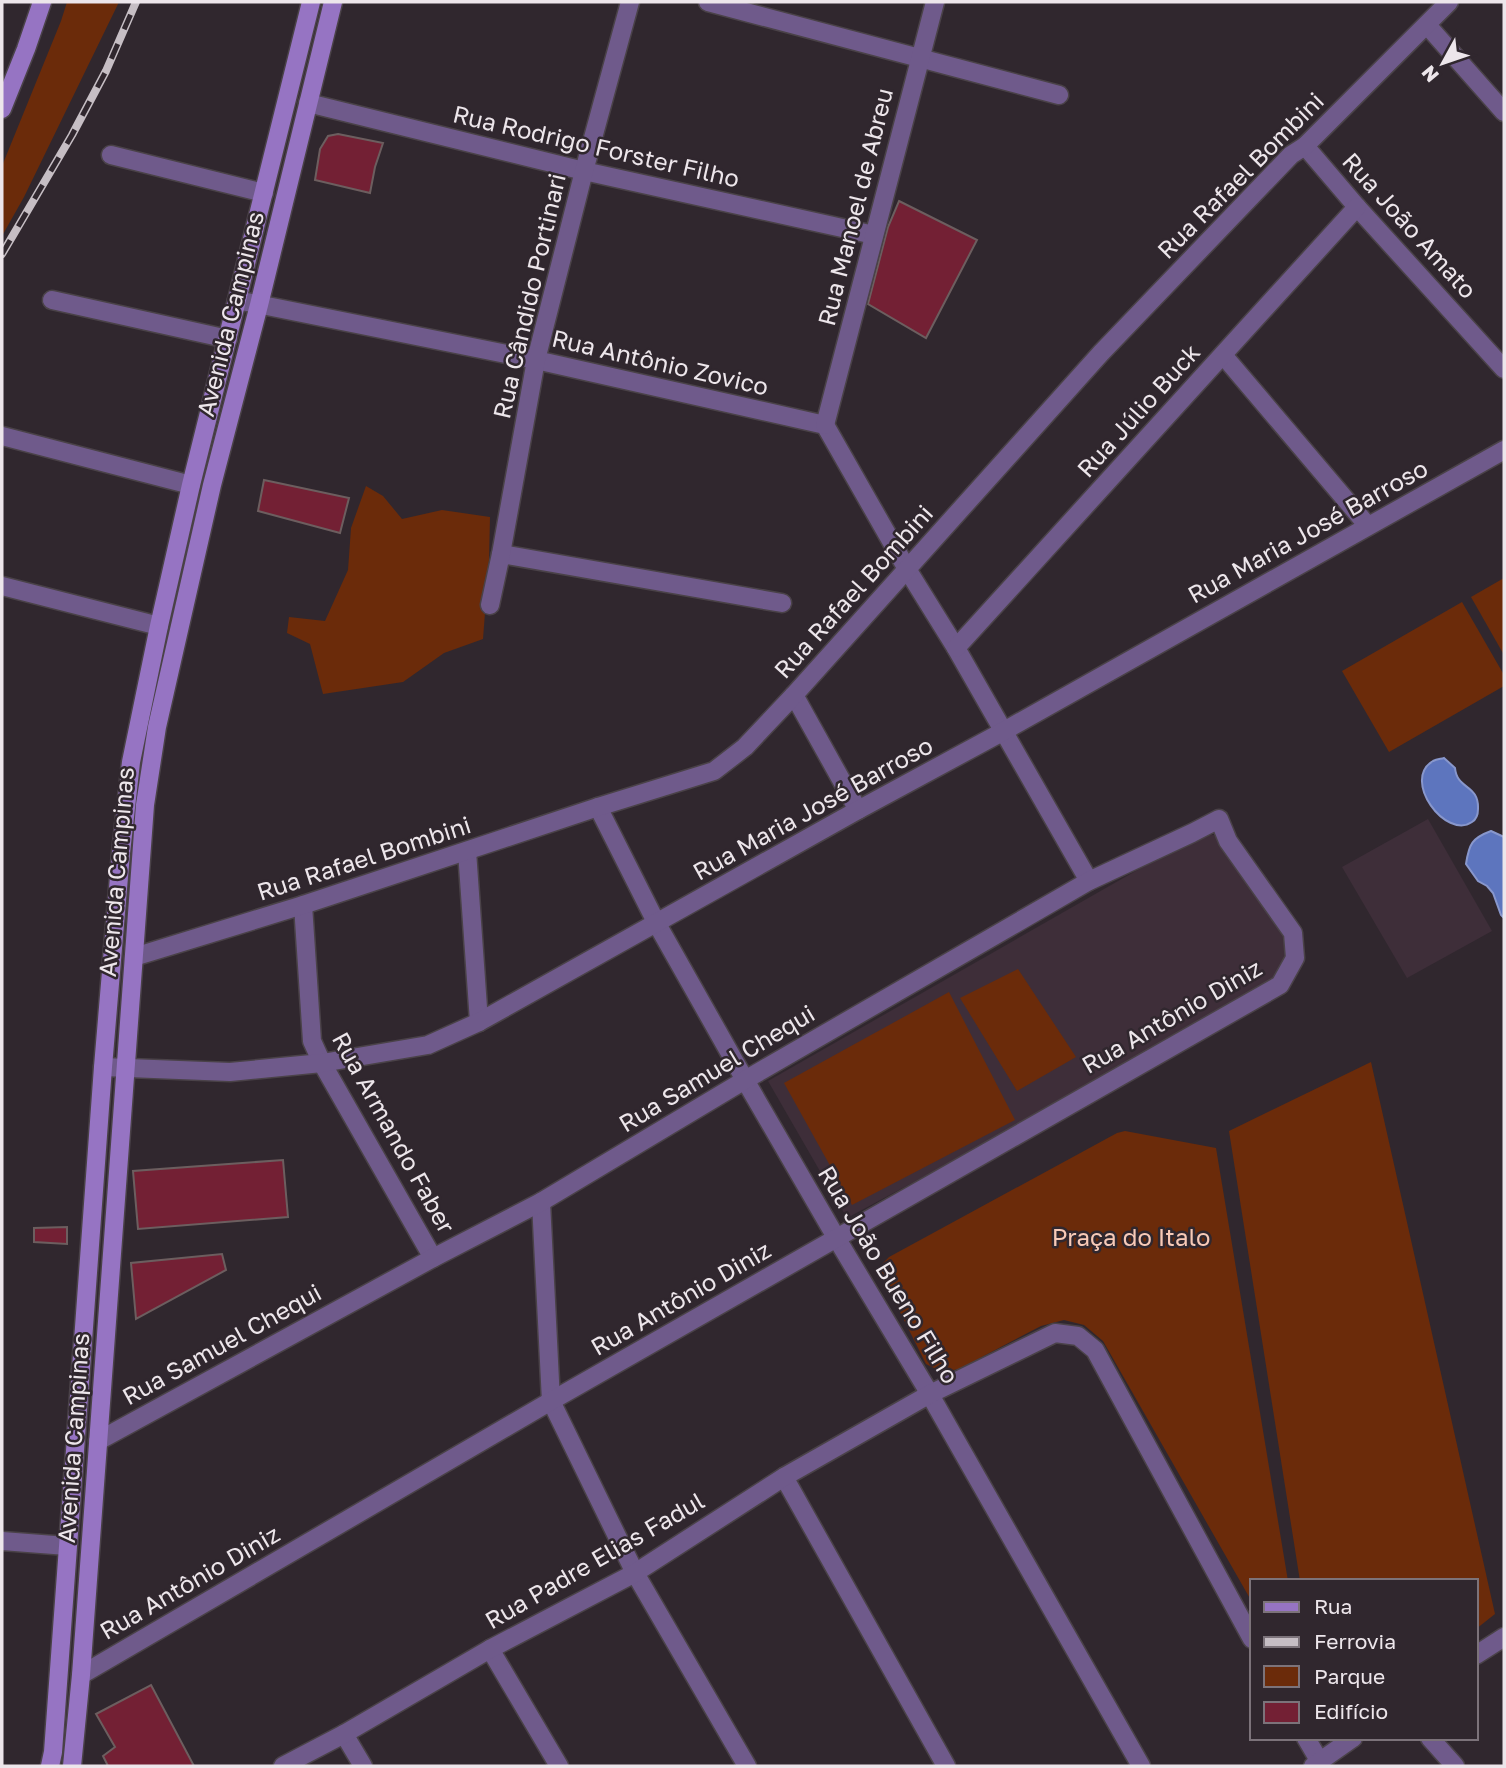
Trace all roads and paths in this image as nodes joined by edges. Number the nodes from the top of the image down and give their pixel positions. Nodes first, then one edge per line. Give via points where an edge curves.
1 (42, 2) edge
2 (311, 2) edge
3 (333, 2) edge
4 (630, 2) edge
5 (708, 2) edge
6 (934, 2) edge
7 (1449, 2) edge
8 (1427, 25) junction
9 (919, 58) junction
10 (1059, 96) dead end
11 (308, 103) junction
12 (2, 109) edge
13 (1504, 112) edge
14 (1305, 146) junction
15 (111, 155) dead end
16 (584, 171) junction
17 (264, 193) junction
18 (1357, 206) junction
19 (874, 235) junction
20 (52, 300) dead end
21 (237, 300) junction
22 (259, 305) junction
23 (228, 340) junction
24 (1223, 355) junction
25 (536, 360) junction
26 (1504, 369) edge
27 (825, 425) junction
28 (2, 436) edge
29 (1504, 450) edge
30 (191, 485) junction
31 (1368, 526) junction
32 (501, 554) junction
33 (907, 569) junction
34 (2, 586) edge
35 (782, 603) dead end
36 (490, 605) dead end
37 (159, 626) junction
38 (956, 648) junction
39 (794, 695) junction
40 (1004, 731) junction
41 (598, 807) junction
42 (858, 810) junction
43 (467, 851) junction
44 (1089, 881) junction
45 (303, 905) junction
46 (657, 924) junction
47 (134, 957) junction
48 (1295, 958) joint
49 (479, 1023) junction
50 (322, 1063) junction
51 (103, 1066) junction
52 (126, 1069) junction
53 (745, 1080) junction
54 (541, 1202) junction
55 (837, 1239) junction
56 (433, 1258) junction
57 (930, 1394) junction
58 (551, 1401) junction
59 (98, 1441) junction
60 (784, 1477) junction
61 (2, 1541) edge
62 (67, 1546) junction
63 (635, 1573) junction
64 (1250, 1635) edge
65 (1504, 1637) edge
66 (490, 1649) junction
67 (1478, 1654) edge
68 (81, 1675) junction
69 (344, 1734) junction
70 (1308, 1740) edge
71 (1350, 1740) edge
72 (1432, 1740) edge
73 (1316, 1764) edge
74 (50, 1766) edge
75 (72, 1766) edge
76 (283, 1766) edge
77 (363, 1766) edge
78 (559, 1766) edge
79 (747, 1766) edge
80 (946, 1766) edge
81 (1140, 1766) edge
82 (1455, 1766) edge

1 - 12 main road
2 - 17 main road, Avenida Campinas
3 - 11 main road, Avenida Campinas
4 - 16 street, Rua Cândido Portinari
5 - 9 street
6 - 9 street, Rua Manoel de Abreu
7 - 8 street, Rua Rafael Bombini
8 - 13 street
8 - 14 street, Rua Rafael Bombini
9 - 10 street
9 - 19 street, Rua Manoel de Abreu
11 - 16 street, Rua Rodrigo Forster Filho
11 - 22 main road, Avenida Campinas
14 - 18 street, Rua João Amato
14 - 33 street, Rua Rafael Bombini via 1291,155 1101,354
15 - 17 street
16 - 19 street, Rua Rodrigo Forster Filho
16 - 25 street, Rua Cândido Portinari
17 - 21 main road, Avenida Campinas
18 - 24 street, Rua Júlio Buck
18 - 26 street, Rua João Amato
19 - 27 street, Rua Manoel de Abreu
20 - 23 street
21 - 22 street, Rua Antônio Zovico
21 - 23 main road, Avenida Campinas
22 - 25 street, Rua Antônio Zovico
22 - 47 main road, Avenida Campinas via 156,727 145,804
23 - 30 main road, Avenida Campinas
24 - 31 street
24 - 38 street, Rua Júlio Buck
25 - 27 street, Rua Antônio Zovico
25 - 32 street, Rua Cândido Portinari
27 - 33 street
28 - 30 street
29 - 31 street, Rua Maria José Barroso
30 - 37 main road, Avenida Campinas
31 - 40 street, Rua Maria José Barroso
32 - 35 street
32 - 36 street, Rua Cândido Portinari
33 - 38 street
33 - 39 street, Rua Rafael Bombini
34 - 37 street
37 - 51 main road, Avenida Campinas via 126,799
38 - 40 street
39 - 41 street, Rua Rafael Bombini via 745,747 714,771
39 - 42 street
40 - 42 street, Rua Maria José Barroso
40 - 44 street
41 - 43 street, Rua Rafael Bombini
41 - 46 street, Rua João Bueno Filho
42 - 46 street, Rua Maria José Barroso
43 - 45 street, Rua Rafael Bombini
43 - 49 street
44 - 48 street, Rua Samuel Chequi via 1219,819 1228,841 1293,933
44 - 53 street, Rua Samuel Chequi
45 - 47 street, Rua Rafael Bombini
45 - 50 street, Rua Armando Faber via 312,1041
46 - 49 street, Rua Maria José Barroso
46 - 53 street, Rua João Bueno Filho
47 - 52 main road, Avenida Campinas
48 - 55 street, Rua Antônio Diniz via 1280,985
49 - 50 street, Rua Maria José Barroso via 428,1045
50 - 52 street, Rua Maria José Barroso via 230,1072
50 - 56 street, Rua Armando Faber
51 - 52 street, Rua Maria José Barroso
51 - 62 main road, Avenida Campinas
52 - 59 main road, Avenida Campinas
53 - 54 street, Rua Samuel Chequi
53 - 55 street, Rua João Bueno Filho
54 - 56 street, Rua Samuel Chequi
54 - 58 street
55 - 57 street, Rua João Bueno Filho
55 - 58 street, Rua Antônio Diniz
56 - 59 street, Rua Samuel Chequi
57 - 60 street, Rua Padre Elias Fadul
57 - 64 street, Rua Padre Elias Fadul via 1055,1333 1078,1336 1095,1350
57 - 81 street, Rua João Bueno Filho
58 - 63 street
58 - 68 street, Rua Antônio Diniz
59 - 68 main road, Avenida Campinas
60 - 63 street, Rua Padre Elias Fadul
60 - 80 street
61 - 62 street
62 - 74 main road, Avenida Campinas
63 - 66 street, Rua Padre Elias Fadul
63 - 79 street
65 - 67 street
66 - 69 street, Rua Padre Elias Fadul
66 - 78 street
68 - 75 main road, Avenida Campinas
69 - 76 street, Rua Padre Elias Fadul
69 - 77 street
70 - 73 street
71 - 73 street
72 - 82 street

